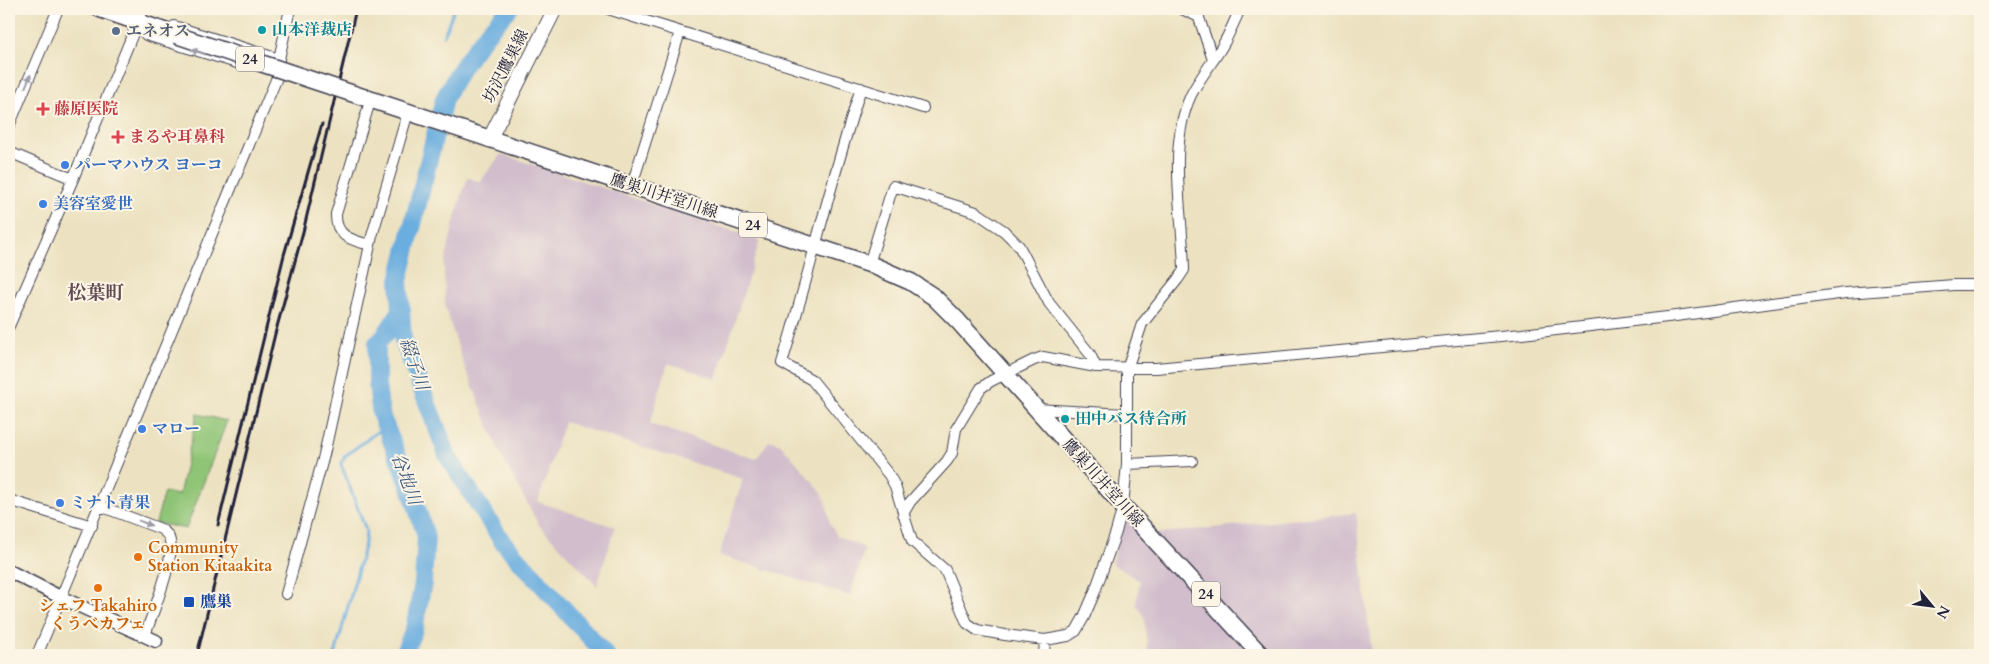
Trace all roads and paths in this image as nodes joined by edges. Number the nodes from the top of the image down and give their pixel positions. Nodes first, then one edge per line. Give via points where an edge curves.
1 (58, 9) edge
2 (100, 9) edge
3 (290, 9) edge
4 (555, 9) edge
5 (608, 9) edge
6 (1182, 9) edge
7 (1240, 9) edge
8 (1197, 13) edge
9 (140, 15) edge
10 (680, 32) junction
11 (279, 59) junction
12 (1213, 60) junction
13 (278, 75) junction
14 (861, 88) junction
15 (367, 103) junction
16 (923, 108) dead end
17 (412, 114) junction
18 (9, 126) edge
19 (489, 140) junction
20 (9, 152) edge
21 (73, 179) junction
22 (632, 185) junction
23 (370, 246) junction
24 (814, 246) junction
25 (869, 264) junction
26 (1980, 285) edge
27 (9, 326) edge
28 (1096, 367) junction
29 (1127, 369) junction
30 (1004, 374) junction
31 (1036, 409) junction
32 (1126, 414) junction
33 (1192, 461) dead end
34 (1127, 464) junction
35 (9, 500) edge
36 (100, 506) junction
37 (1123, 506) junction
38 (902, 514) junction
39 (92, 526) junction
40 (9, 571) edge
41 (286, 594) dead end
42 (60, 597) junction
43 (151, 638) joint
44 (1045, 640) junction
45 (37, 655) edge
46 (1044, 655) edge
47 (1261, 655) edge

18 -> 1 street
2 - 9 main road, 鷹巣川井堂川線 / 24
3 - 11 street
4 - 19 main road, 坊沢鷹巣線
5 - 10 street
6 - 8 street
7 - 12 street
8 - 12 street
9 - 11 street
13 -> 9 street via 146,35
9 - 15 main road, 鷹巣川井堂川線 / 24, bridge via 176,35
9 - 21 street
10 - 14 street
10 - 22 street
11 - 13 street
12 - 29 street via 1191,96 1181,126 1179,188 1184,270 1142,324
13 - 36 street
14 - 16 street
14 - 24 street
15 - 17 main road, 鷹巣川井堂川線 / 24
15 - 23 street via 336,221 340,234
17 - 19 main road, 鷹巣川井堂川線 / 24
17 - 23 street
19 - 22 main road, 鷹巣川井堂川線 / 24
20 - 21 street
21 - 27 street
22 - 24 main road, 鷹巣川井堂川線 / 24
23 - 41 street via 324,455
24 - 25 main road, 鷹巣川井堂川線 / 24
24 - 38 street via 782,363 812,380 869,450 895,486
25 - 28 street via 892,186 976,212 1019,246 1049,303 1090,354
25 - 30 main road, 鷹巣川井堂川線 / 24 via 903,277 934,297
26 - 29 street via 1846,293 1414,346
28 - 29 street
28 - 30 street via 1044,357
29 - 32 street
30 - 31 main road, 鷹巣川井堂川線 / 24
30 - 38 street via 981,388 973,398 956,429 952,453
31 - 32 street
31 - 37 main road, 鷹巣川井堂川線 / 24
32 - 34 street
33 - 34 street
34 - 37 street
35 - 39 street
36 - 39 street
36 -> 43 street via 161,529 171,543
37 - 44 street via 1084,618 1076,631 1068,636
37 - 47 main road, 鷹巣川井堂川線 / 24
38 - 44 street via 912,541 945,570 967,623 977,630
39 - 42 street
40 - 42 street
42 - 43 street
42 - 45 street
44 - 46 street

